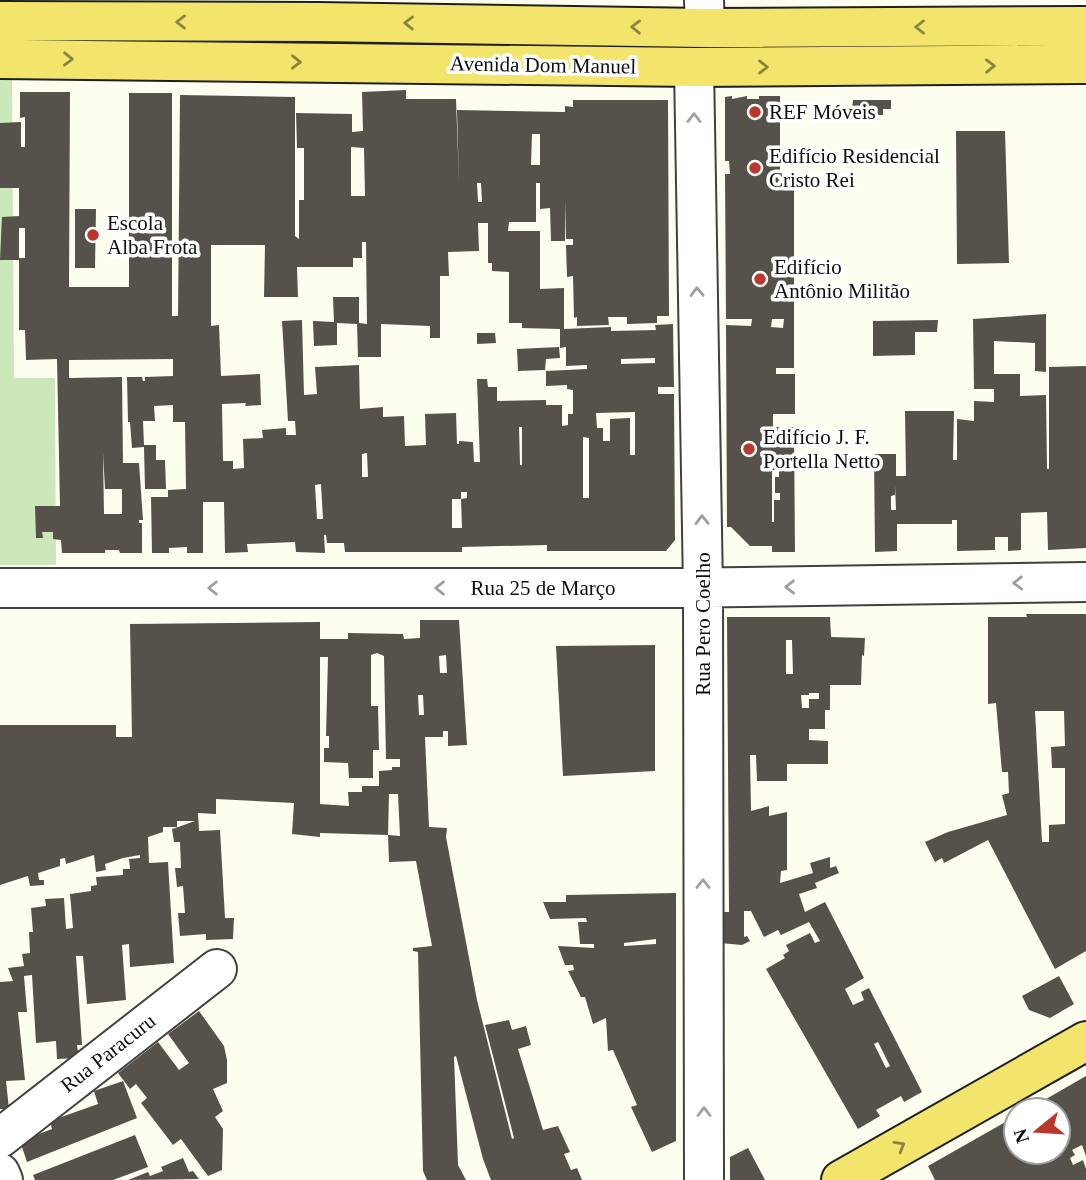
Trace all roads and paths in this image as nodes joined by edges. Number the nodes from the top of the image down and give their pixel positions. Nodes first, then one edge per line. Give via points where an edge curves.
1 (318, 11) edge
2 (704, 14) edge
3 (0, 22) edge
4 (1086, 26) edge
5 (0, 59) edge
6 (1086, 64) edge
7 (694, 67) junction
8 (1086, 582) edge
9 (703, 588) junction
10 (0, 589) edge
11 (217, 969) dead end
12 (1086, 1041) edge
13 (0, 1138) edge
14 (0, 1173) edge
15 (3, 1180) edge
16 (704, 1180) edge
17 (841, 1180) edge

2 -> 1 main road, Avenida Dom Manuel
1 -> 3 main road, Avenida Dom Manuel
4 -> 2 main road, Avenida Dom Manuel
5 -> 7 main road, Avenida Dom Manuel
7 -> 6 main road, Avenida Dom Manuel
9 -> 7 street, Rua Pero Coelho
8 -> 9 street, Rua 25 de Março
9 -> 10 street, Rua 25 de Março
16 -> 9 street, Rua Pero Coelho
11 - 13 street, Rua Paracuru
17 -> 12 main road
14 - 15 street

